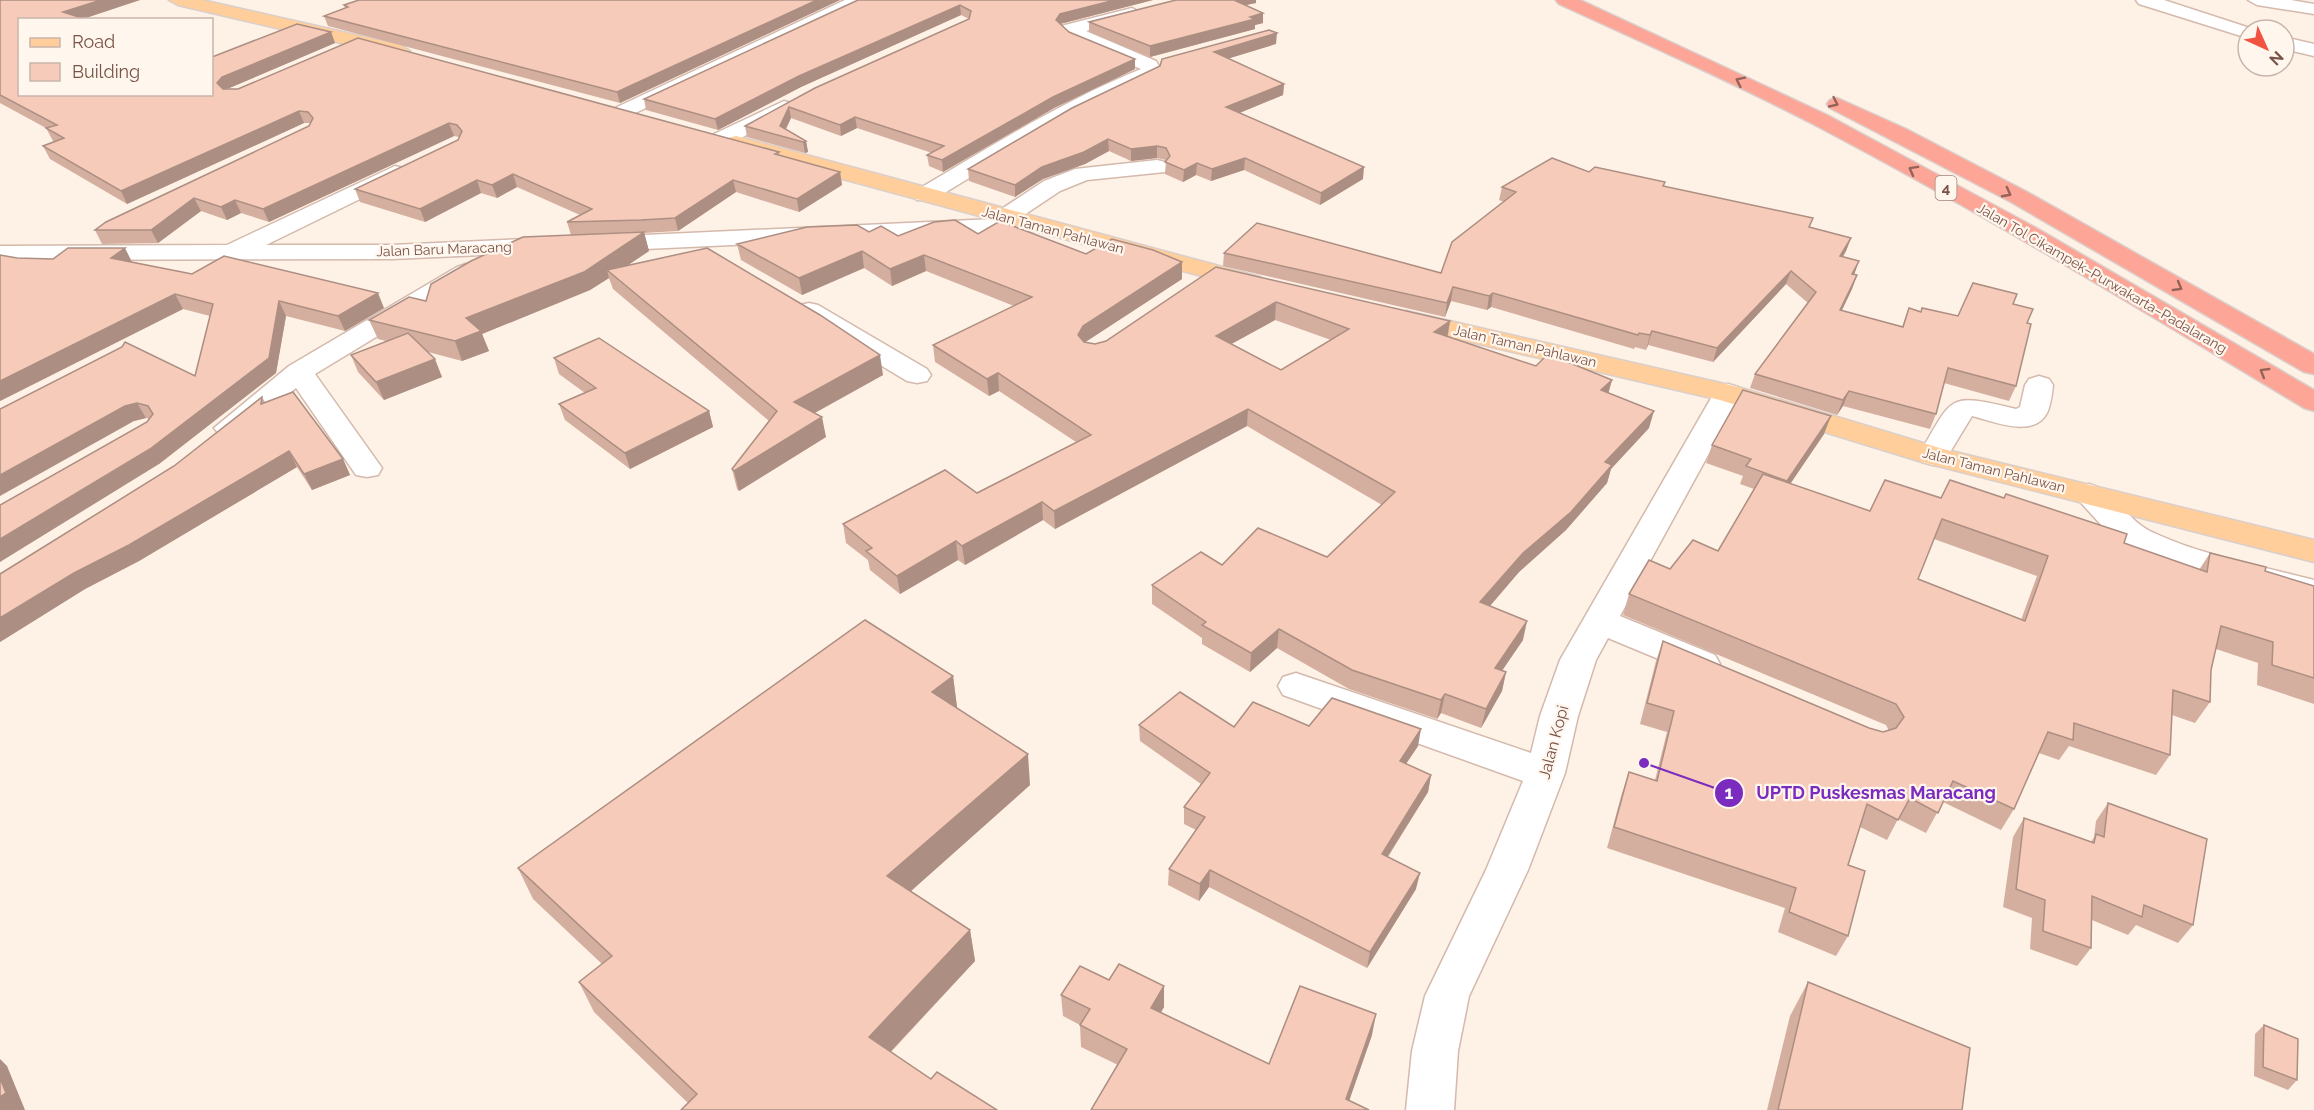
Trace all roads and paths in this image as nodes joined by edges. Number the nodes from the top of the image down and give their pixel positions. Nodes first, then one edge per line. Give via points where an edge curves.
1 (178, 0) edge
2 (860, 0) edge
3 (1565, 0) edge
4 (1609, 0) edge
5 (2145, 0) edge
6 (2257, 0) edge
7 (1148, 9) edge
8 (2314, 9) edge
9 (2236, 28) edge
10 (361, 41) junction
11 (2296, 46) edge
12 (2314, 50) edge
13 (332, 53) edge
14 (418, 56) edge
15 (1171, 59) edge
16 (1149, 65) junction
17 (800, 99) edge
18 (613, 108) joint
19 (657, 121) edge
20 (711, 136) joint
21 (410, 165) edge
22 (1157, 167) dead end
23 (925, 195) junction
24 (954, 203) junction
25 (1005, 217) junction
26 (1032, 224) junction
27 (930, 230) junction
28 (95, 231) edge
29 (699, 241) junction
30 (505, 246) junction
31 (0, 253) edge
32 (229, 253) junction
33 (55, 254) junction
34 (729, 266) edge
35 (1210, 273) junction
36 (1277, 288) edge
37 (1185, 290) edge
38 (789, 300) edge
39 (1388, 314) edge
40 (2314, 366) edge
41 (299, 372) junction
42 (917, 375) dead end
43 (2039, 386) dead end
44 (1728, 393) junction
45 (2314, 402) edge
46 (211, 443) edge
47 (1934, 456) junction
48 (367, 468) dead end
49 (2090, 494) junction
50 (2314, 551) edge
51 (2314, 591) edge
52 (1600, 621) junction
53 (1731, 676) edge
54 (1296, 686) dead end
55 (1546, 773) junction
56 (1430, 1110) edge

1 - 10 main road
2 - 18 street
45 -> 3 highway, Jalan Tol Cikampek–Purwakarta–Padalarang / 4 via 2108,279 1855,137
4 -> 40 highway, Jalan Tol Cikampek–Purwakarta–Padalarang / 4 via 1890,129 2150,270
5 - 9 street
6 - 8 street
7 - 16 street via 1068,30
10 - 13 street
10 - 14 main road
11 - 12 street
15 - 16 street
16 - 23 street via 1152,71 1050,120
17 - 20 street
18 - 19 main road
20 - 23 main road, Jalan Taman Pahlawan
21 - 32 street
22 - 25 street via 1083,174 1052,186
23 - 24 main road, Jalan Taman Pahlawan
24 - 25 main road, Jalan Taman Pahlawan
24 - 27 street
25 - 26 main road, Jalan Taman Pahlawan
26 - 27 street, Jalan Baru Maracang
26 - 35 main road, Jalan Taman Pahlawan
27 - 29 street, Jalan Baru Maracang
28 - 33 street
29 - 30 street, Jalan Baru Maracang
29 - 34 street
30 - 32 street, Jalan Baru Maracang via 392,252
30 - 41 street via 489,260
31 - 33 street, Jalan Baru Maracang
32 - 33 street, Jalan Baru Maracang
35 - 36 main road, Jalan Taman Pahlawan
35 - 37 street
38 - 42 street
39 - 44 main road, Jalan Taman Pahlawan
41 - 46 street
41 - 48 street
43 - 47 street via 2034,411 2020,419 1964,408
44 - 47 main road, Jalan Taman Pahlawan
44 - 52 street, Jalan Kopi
47 - 49 main road, Jalan Taman Pahlawan
49 - 50 main road, Jalan Taman Pahlawan
49 - 51 street via 2124,531 2150,544
52 - 53 street
52 - 55 street, Jalan Kopi via 1569,683
54 - 55 street
55 - 56 street, Jalan Kopi via 1507,870 1447,996 1435,1051

